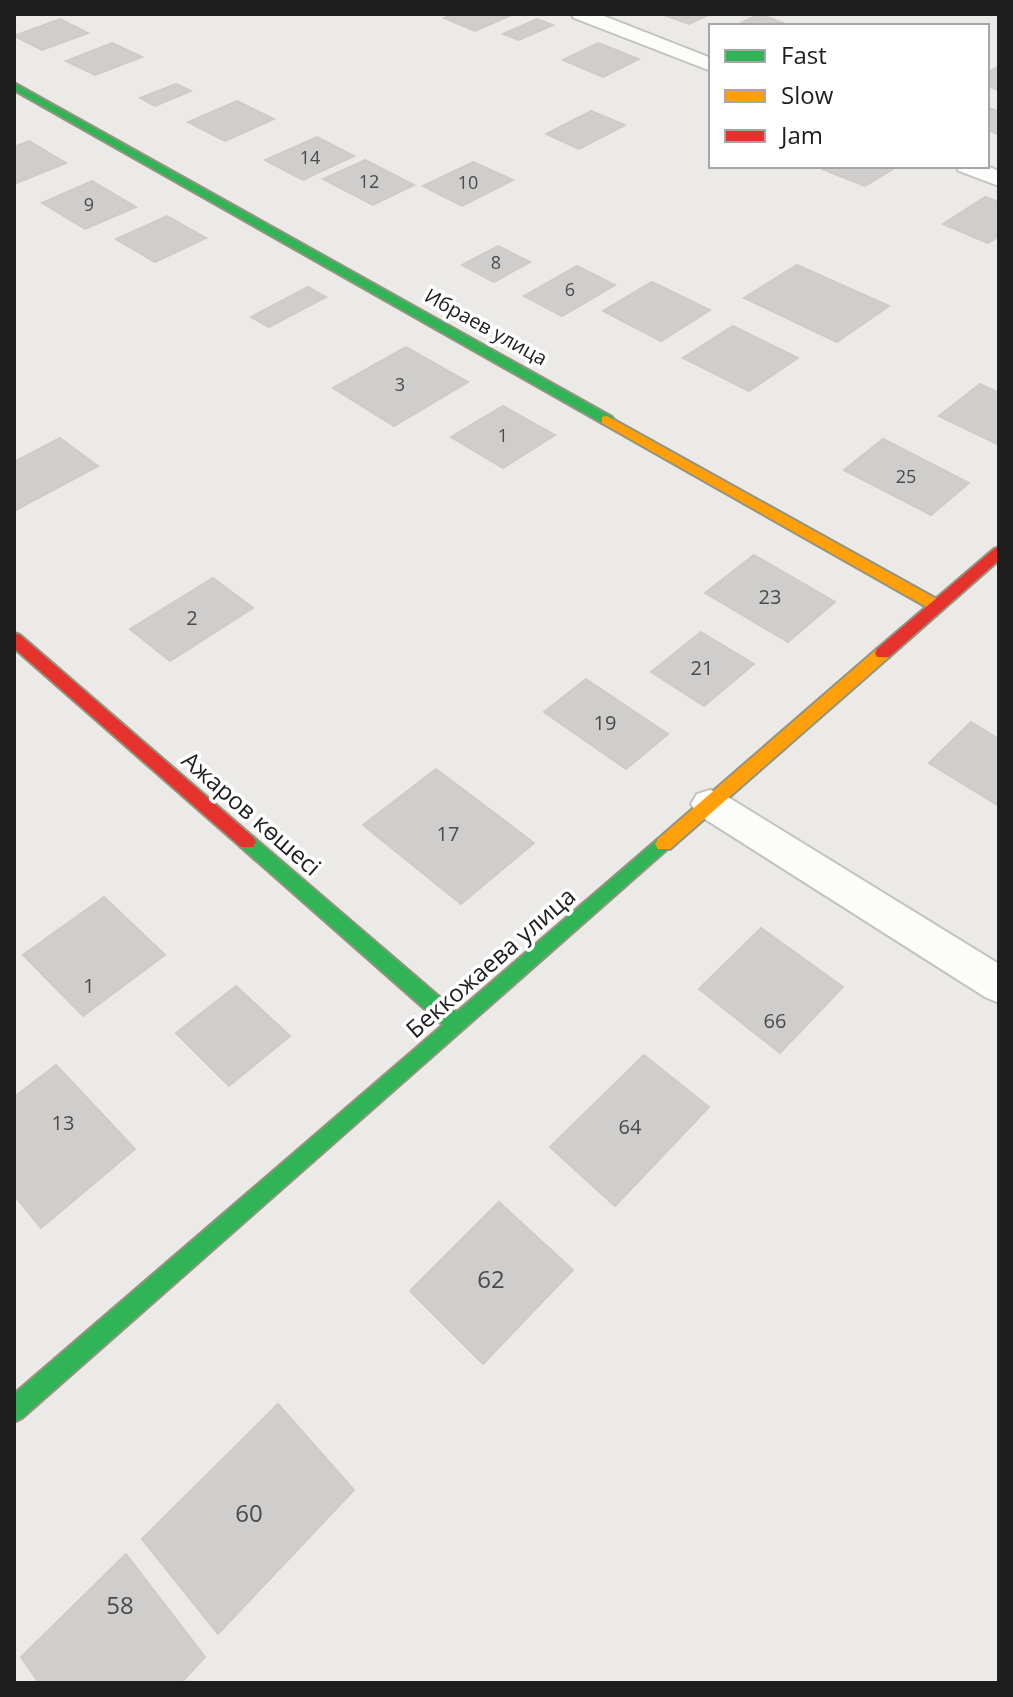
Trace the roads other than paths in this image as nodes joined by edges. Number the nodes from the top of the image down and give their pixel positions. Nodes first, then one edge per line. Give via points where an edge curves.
1 (581, 14) edge
2 (709, 64) edge
3 (14, 86) edge
4 (972, 168) edge
5 (999, 179) edge
6 (999, 552) edge
7 (937, 606) junction
8 (14, 639) edge
9 (710, 804) junction
10 (999, 985) edge
11 (457, 1025) junction
12 (14, 1410) edge

1 - 2 street
3 - 7 street, Ибраев улица
4 - 5 street
6 - 7 street, Беккожаева улица
7 - 9 street, Беккожаева улица
8 - 11 street, Ажаров көшесі
9 - 10 street
9 - 11 street, Беккожаева улица
11 - 12 street, Беккожаева улица

